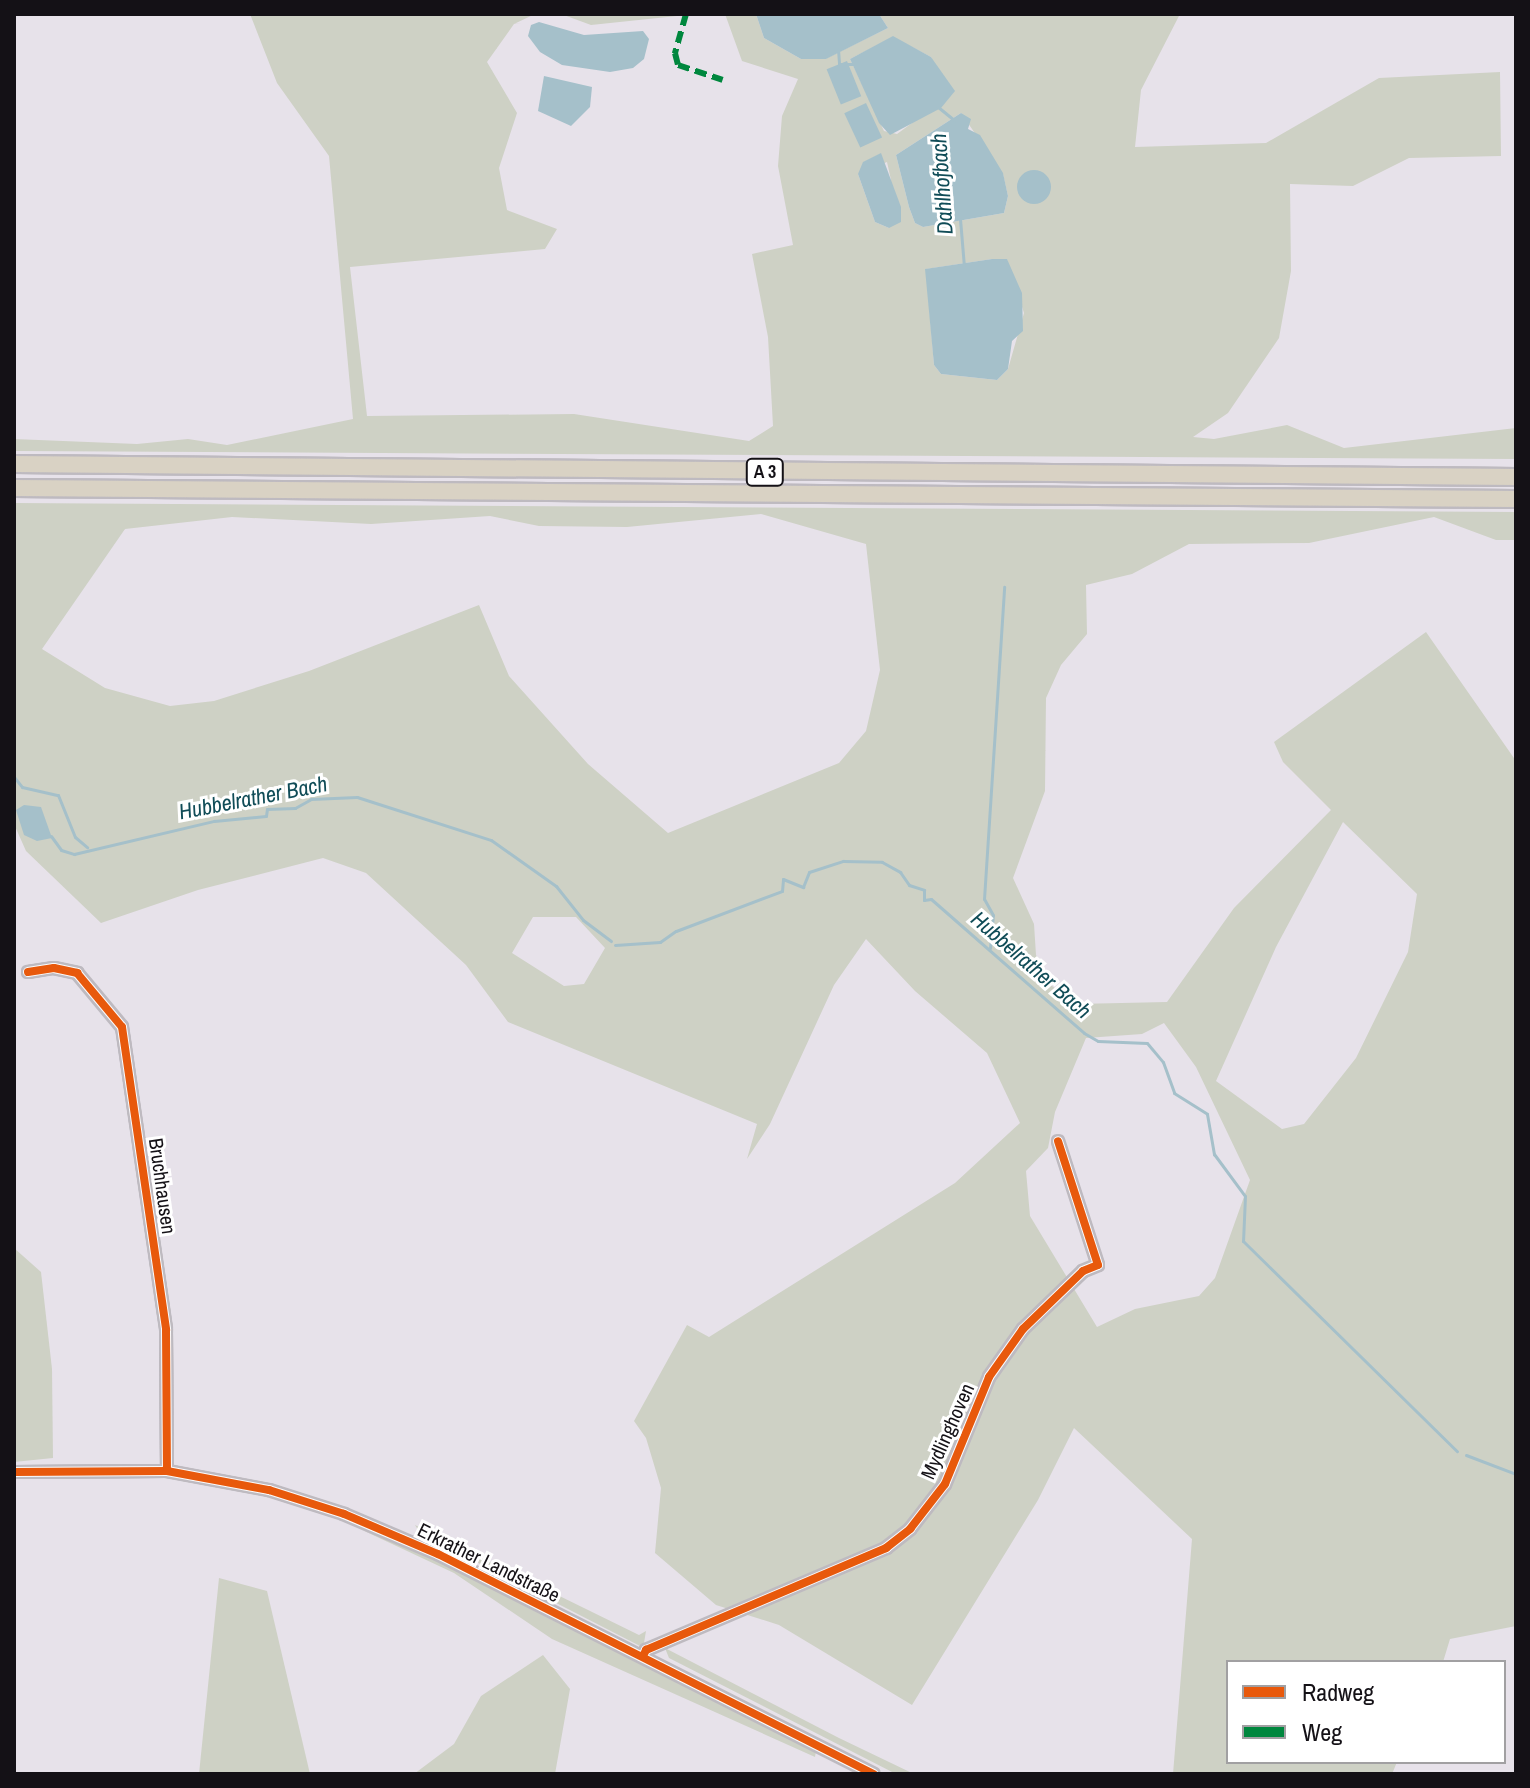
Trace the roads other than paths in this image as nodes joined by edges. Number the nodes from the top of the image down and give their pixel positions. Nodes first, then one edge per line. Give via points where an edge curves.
1 (14, 464) edge
2 (1516, 477) edge
3 (14, 488) edge
4 (1516, 499) edge
5 (28, 972) dead end
6 (1058, 1141) dead end
7 (167, 1471) junction
8 (14, 1472) edge
9 (643, 1656) junction
10 (874, 1774) edge

1 - 2 highway, A 3
3 - 4 highway, A 3
5 - 7 street, Bruchhausen via 54,968 77,973 122,1027 166,1330
6 - 9 street, Mydlinghoven via 1098,1265 1083,1271 1006,1353 989,1377 945,1484 910,1529 886,1548 646,1650
7 - 8 street, Erkrather Landstraße
7 - 9 street, Erkrather Landstraße via 269,1490 373,1525
9 - 10 street, Erkrather Landstraße

